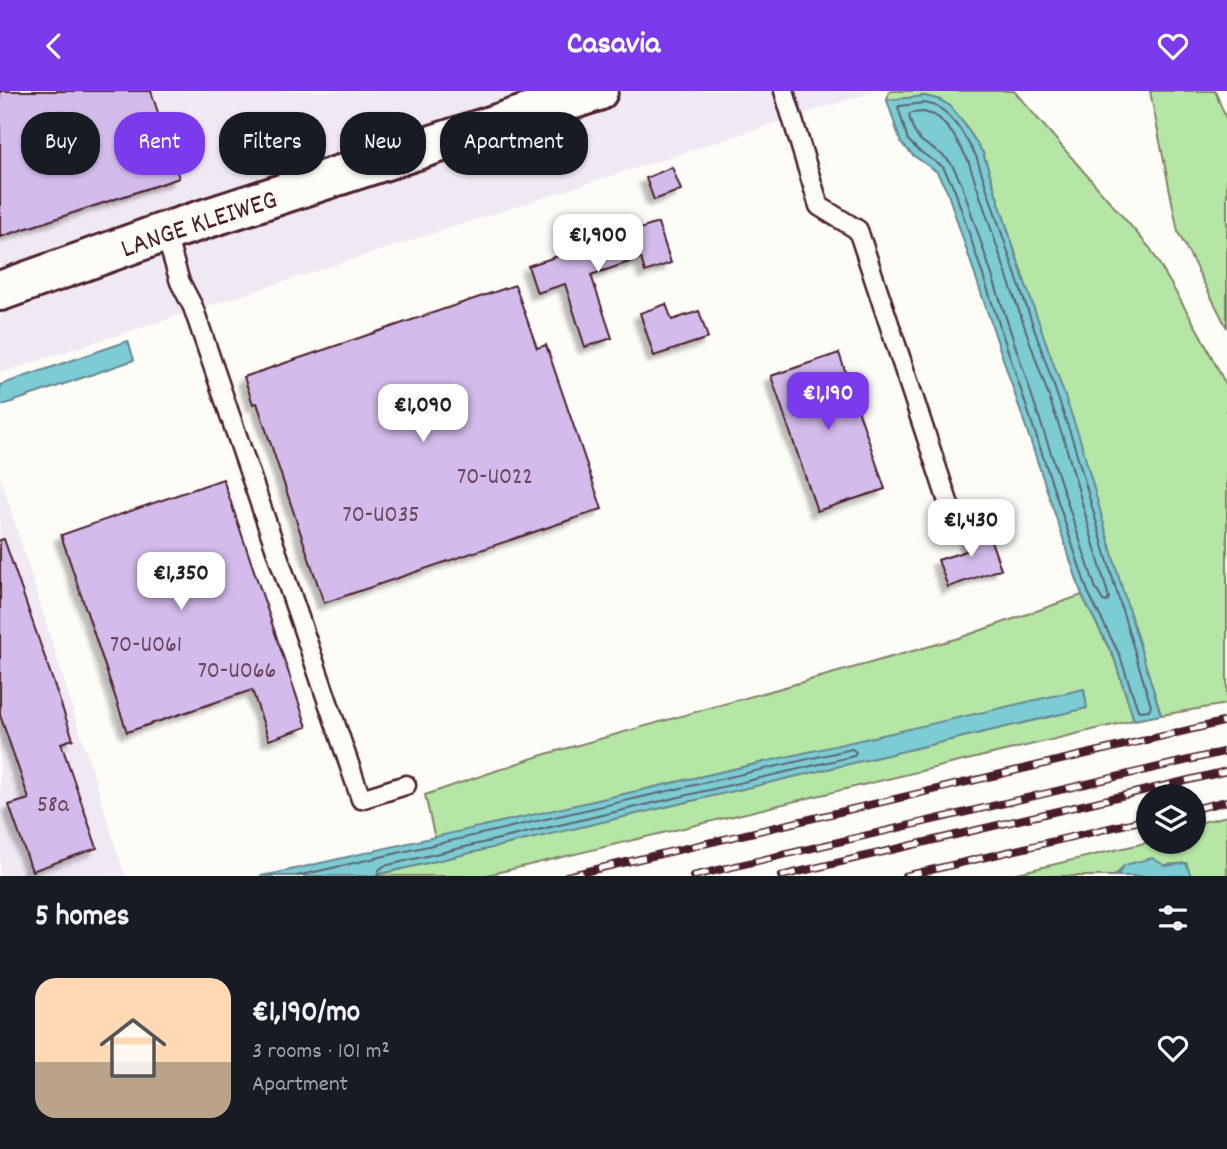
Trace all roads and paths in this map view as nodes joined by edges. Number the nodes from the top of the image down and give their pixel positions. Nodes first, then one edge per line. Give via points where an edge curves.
1 (598, 91) edge
2 (784, 91) edge
3 (165, 232) junction
4 (0, 291) edge
5 (955, 523) dead end
6 (406, 785) dead end

1 - 3 street, LANGE KLEIWEG
2 - 5 lane via 819,206 858,230
3 - 4 street, LANGE KLEIWEG
3 - 6 lane via 361,799

